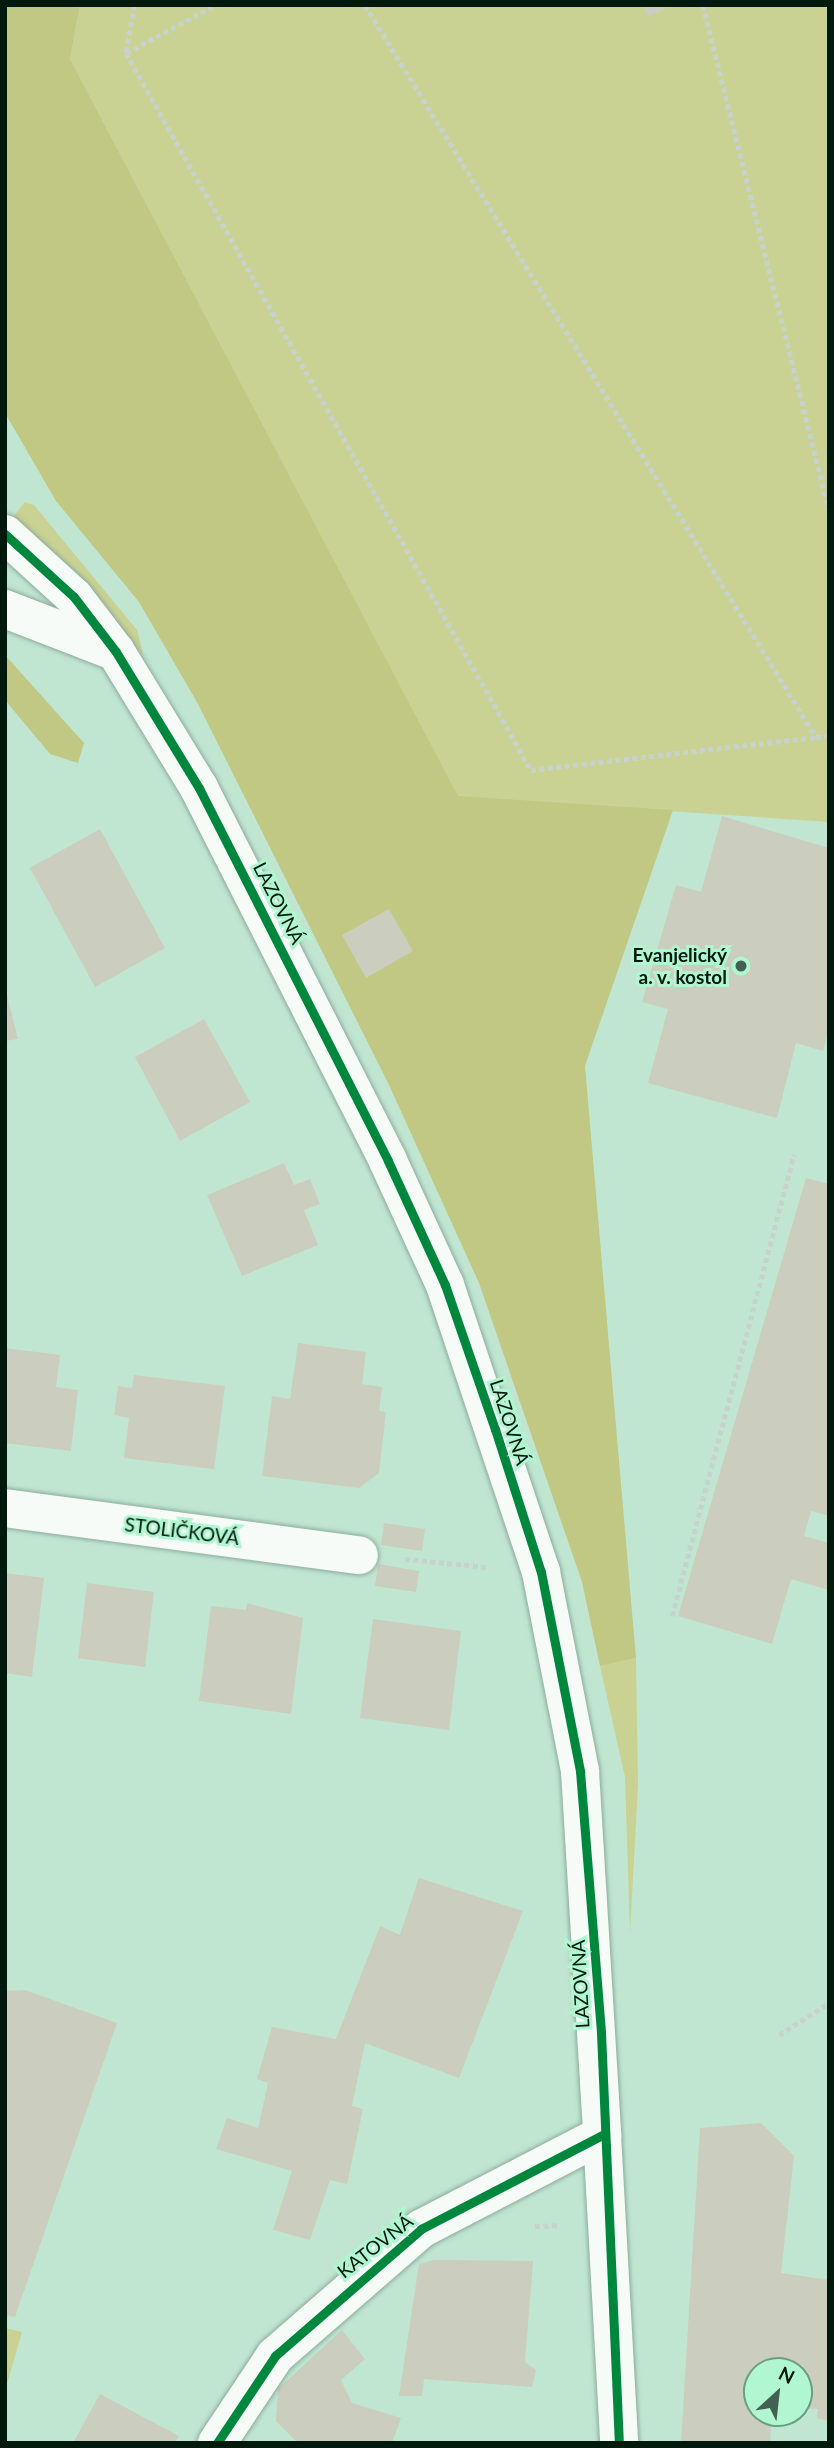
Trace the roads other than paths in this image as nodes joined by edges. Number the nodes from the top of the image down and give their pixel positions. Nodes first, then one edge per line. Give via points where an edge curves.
1 (5, 534) edge
2 (5, 608) edge
3 (116, 652) junction
4 (5, 1508) edge
5 (359, 1555) road end
6 (602, 2135) junction
7 (217, 2443) edge
8 (619, 2443) edge

1 - 3 street, LAZOVNÁ via 74,597
2 - 3 street
3 - 6 street, LAZOVNÁ via 206,800 445,1285 541,1572 580,1771
4 - 5 street, STOLIČKOVÁ
6 - 7 street, KATOVNÁ via 421,2229 275,2356
6 - 8 street, LAZOVNÁ

